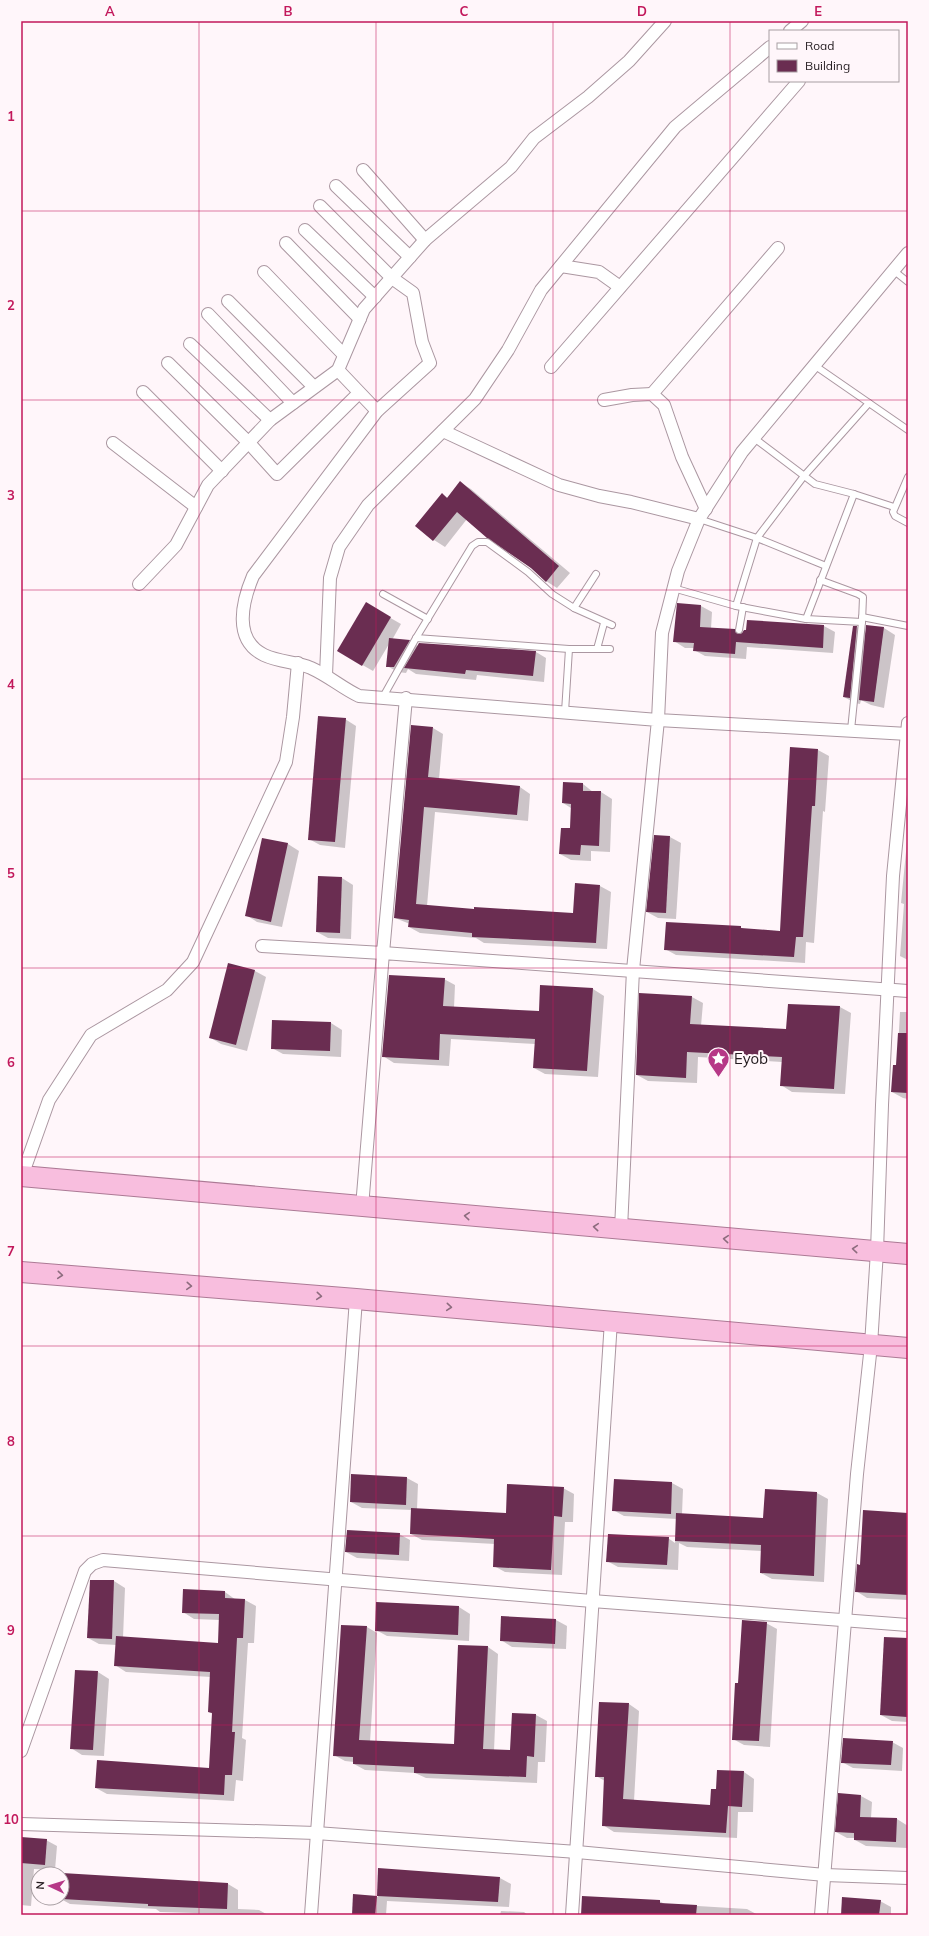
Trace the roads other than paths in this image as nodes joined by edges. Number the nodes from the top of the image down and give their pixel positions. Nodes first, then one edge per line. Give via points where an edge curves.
1 (665, 21) edge
2 (802, 21) edge
3 (791, 30) edge
4 (769, 48) edge
5 (798, 82) edge
6 (363, 170) dead end
7 (336, 186) dead end
8 (320, 206) dead end
9 (305, 230) dead end
10 (425, 240) junction
11 (286, 244) dead end
12 (778, 248) dead end
13 (908, 253) edge
14 (410, 257) junction
15 (561, 266) junction
16 (893, 270) junction
17 (264, 272) dead end
18 (392, 278) junction
19 (908, 282) edge
20 (620, 287) junction
21 (375, 297) junction
22 (228, 301) dead end
23 (208, 314) dead end
24 (360, 319) junction
25 (190, 344) dead end
26 (344, 355) junction
27 (168, 363) dead end
28 (814, 365) junction
29 (550, 367) dead end
30 (338, 370) junction
31 (314, 388) junction
32 (143, 392) dead end
33 (359, 393) junction
34 (652, 394) junction
35 (604, 400) dead end
36 (293, 403) junction
37 (869, 403) junction
38 (377, 411) junction
39 (270, 420) junction
40 (908, 430) edge
41 (443, 431) junction
42 (754, 438) junction
43 (113, 443) dead end
44 (249, 443) junction
45 (222, 471) junction
46 (804, 476) junction
47 (908, 477) edge
48 (854, 494) junction
49 (196, 507) junction
50 (894, 507) junction
51 (706, 509) junction
52 (699, 519) junction
53 (908, 523) edge
54 (757, 538) junction
55 (826, 566) junction
56 (596, 574) dead end
57 (820, 580) junction
58 (139, 584) dead end
59 (673, 588) junction
60 (382, 594) dead end
61 (739, 607) junction
62 (574, 608) junction
63 (428, 619) junction
64 (806, 619) junction
65 (862, 619) junction
66 (604, 623) junction
67 (612, 626) dead end
68 (908, 626) edge
69 (739, 630) dead end
70 (416, 638) junction
71 (569, 649) junction
72 (597, 649) junction
73 (610, 649) dead end
74 (298, 663) junction
75 (326, 675) junction
76 (384, 697) junction
77 (406, 698) junction
78 (565, 712) junction
79 (658, 720) junction
80 (851, 730) junction
81 (908, 730) edge
82 (262, 946) dead end
83 (383, 953) junction
84 (633, 970) junction
85 (888, 989) junction
86 (908, 991) edge
87 (22, 1176) edge
88 (362, 1207) junction
89 (621, 1229) junction
90 (877, 1251) junction
91 (908, 1254) edge
92 (21, 1272) edge
93 (356, 1299) junction
94 (611, 1321) junction
95 (871, 1345) junction
96 (908, 1348) edge
97 (335, 1579) junction
98 (592, 1601) junction
99 (846, 1621) junction
100 (908, 1624) edge
101 (21, 1751) edge
102 (21, 1824) edge
103 (316, 1833) junction
104 (577, 1852) junction
105 (825, 1875) junction
106 (908, 1878) edge
107 (311, 1915) edge
108 (572, 1915) edge
109 (821, 1915) edge

1 - 10 street via 629,61 588,97 534,138 511,167
2 - 3 street
4 - 15 street via 675,127
5 - 20 street
6 - 10 street
7 - 14 street
8 - 18 street
9 - 21 street
10 - 14 street
11 - 24 street
12 - 34 street
13 - 16 street
14 - 18 street
15 - 20 street via 599,272
15 - 41 street via 541,290 508,350 475,399
16 - 19 lane
16 - 28 street
17 - 26 street
18 - 21 street
18 - 38 street via 413,293 422,342 430,363
20 - 29 street
21 - 24 street
22 - 31 street
23 - 36 street
24 - 26 street
25 - 39 street
26 - 30 street
27 - 44 street
28 - 37 lane
28 - 42 street
30 - 31 street
30 - 33 street
31 - 36 street
32 - 45 street
33 - 38 street
33 - 44 street via 277,474
34 - 35 street
34 - 51 street via 664,405 682,457
36 - 39 street
37 - 40 lane
37 - 46 lane
38 - 74 street via 253,576 248,588 243,619 244,634 252,647 264,655
39 - 44 street
41 - 52 street via 559,485
41 - 75 street via 368,505 339,547 330,578
42 - 46 lane
42 - 51 street via 742,452
43 - 49 street
44 - 45 street
45 - 49 street via 208,485
46 - 48 lane via 815,484
46 - 54 lane
47 - 50 lane
48 - 50 lane
48 - 55 lane
49 - 58 street via 176,545
50 - 53 lane via 895,516
51 - 52 street
52 - 54 lane
52 - 59 street
54 - 55 lane
54 - 61 lane
55 - 57 lane
56 - 62 lane
57 - 64 lane
57 - 65 lane via 863,597
59 - 61 lane
59 - 79 street via 662,633
60 - 63 lane
61 - 64 lane
61 - 69 lane
62 - 63 lane via 552,594 528,572 487,542 478,542 472,546
62 - 66 lane
63 - 70 lane
64 - 65 lane
65 - 68 lane
65 - 80 lane
66 - 67 lane
66 - 72 lane
70 - 71 lane
70 - 76 lane
71 - 72 lane
71 - 78 lane
72 - 73 lane
74 - 75 street
74 - 87 street via 286,762 193,962 167,990 91,1035 49,1100
75 - 76 street via 359,696
76 - 77 street
77 - 78 street
77 - 83 street
78 - 79 street
79 - 80 street
79 - 84 street
80 - 81 street
81 - 85 street via 893,876
82 - 83 street
83 - 84 street
83 - 88 street
84 - 85 street
84 - 89 street
85 - 86 street
85 - 90 street
87 - 88 highway
89 -> 88 highway
90 -> 89 highway
90 - 91 highway
90 - 95 street
92 -> 93 highway
93 -> 94 highway
93 - 97 street
94 - 95 highway
94 - 98 street via 604,1456
95 - 96 highway
95 - 99 street via 857,1474
97 - 98 street
97 - 101 street via 102,1560 92,1564 85,1571
97 - 103 street
98 - 99 street
98 - 104 street
99 - 100 street
99 - 105 street
102 - 103 street
103 - 104 street
103 - 107 street
104 - 105 street
104 - 108 street
105 - 106 street
105 - 109 street

